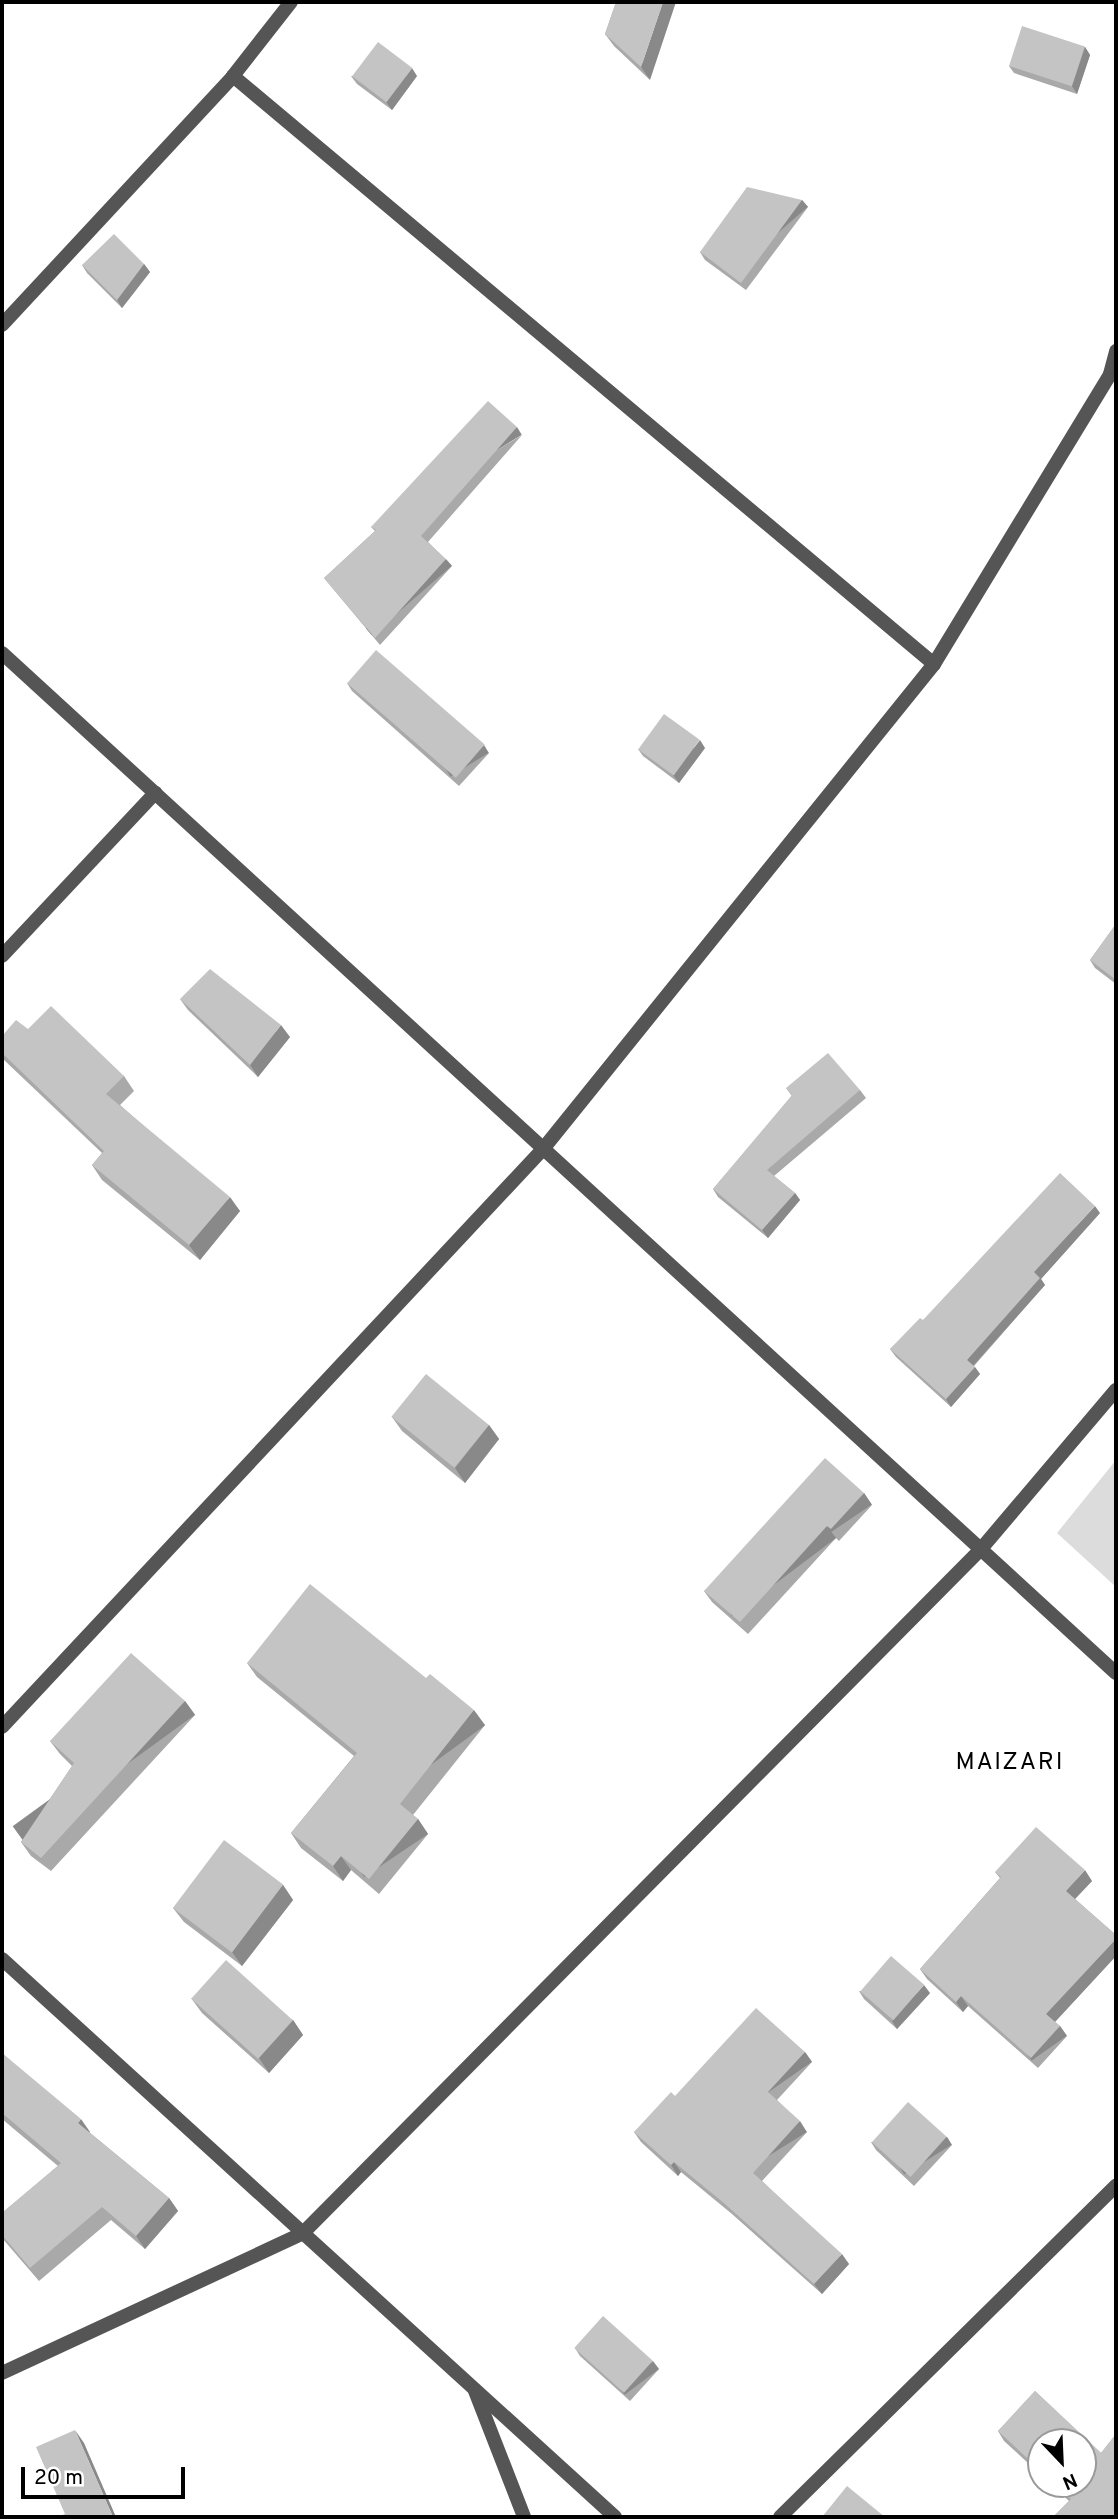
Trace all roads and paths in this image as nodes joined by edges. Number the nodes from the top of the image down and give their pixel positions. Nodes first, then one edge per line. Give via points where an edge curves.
1 (291, 2) edge
2 (233, 76) junction
3 (2, 325) edge
4 (1116, 351) edge
5 (2, 653) edge
6 (934, 664) junction
7 (155, 793) junction
8 (2, 956) edge
9 (543, 1149) junction
10 (1116, 1390) edge
11 (981, 1549) junction
12 (1116, 1672) edge
13 (2, 1727) edge
14 (2, 1959) edge
15 (1116, 2186) edge
16 (303, 2232) junction
17 (2, 2373) edge
18 (473, 2388) junction
19 (524, 2517) edge
20 (615, 2517) edge
21 (780, 2517) edge

1 - 2 street
2 - 3 street
2 - 6 street
4 - 6 street via 1110,374
5 - 7 street
6 - 9 street
7 - 8 street
7 - 9 street
9 - 11 street
9 - 13 street
10 - 11 street
11 - 12 street
11 - 16 street
14 - 16 street
15 - 21 street
16 - 17 street
16 - 18 street
18 - 19 street
18 - 20 street

